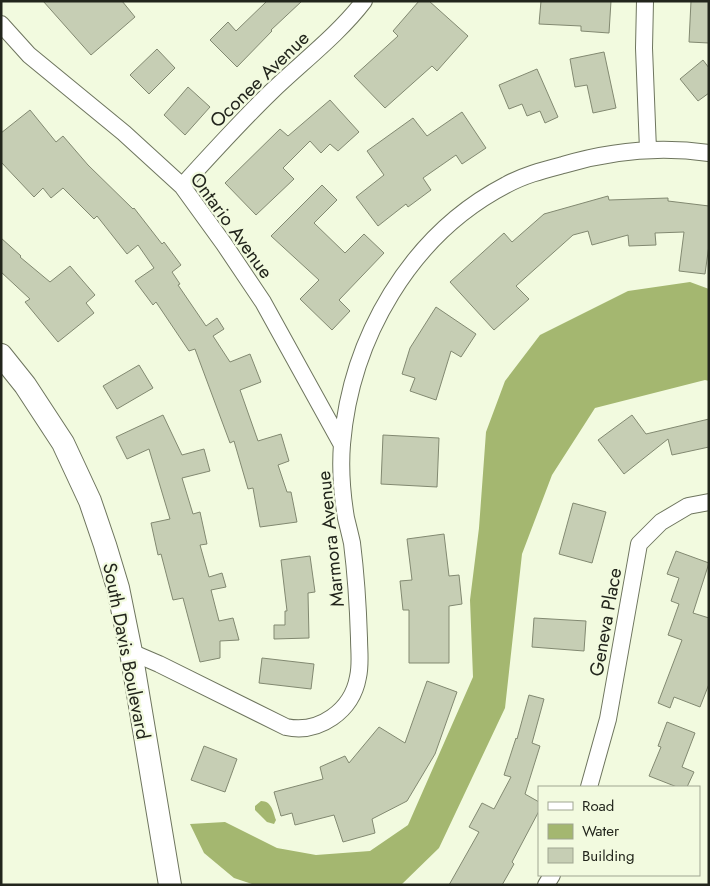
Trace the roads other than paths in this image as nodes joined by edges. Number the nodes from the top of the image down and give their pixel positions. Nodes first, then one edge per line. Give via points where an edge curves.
1 (364, 1) edge
2 (645, 1) edge
3 (1, 24) edge
4 (648, 150) junction
5 (709, 153) edge
6 (182, 186) junction
7 (1, 355) edge
8 (342, 445) junction
9 (709, 502) edge
10 (131, 652) junction
11 (589, 786) edge
12 (170, 885) edge

1 - 6 street, Oconee Avenue via 249,114
2 - 4 street
3 - 6 street, Ontario Avenue via 29,55 124,133
4 - 5 street, Marmora Avenue
4 - 8 street, Marmora Avenue via 607,154 524,176 489,195 444,230 400,279 374,323 355,372
6 - 8 street, Ontario Avenue via 264,302
7 - 10 street, South Davis Boulevard via 63,443 90,501 118,588
8 - 10 street, Marmora Avenue via 342,484 358,596 359,668 355,690 339,713 309,729 286,728
9 - 11 street, Geneva Place via 688,506 661,522 639,544 608,718
10 - 12 street, South Davis Boulevard

